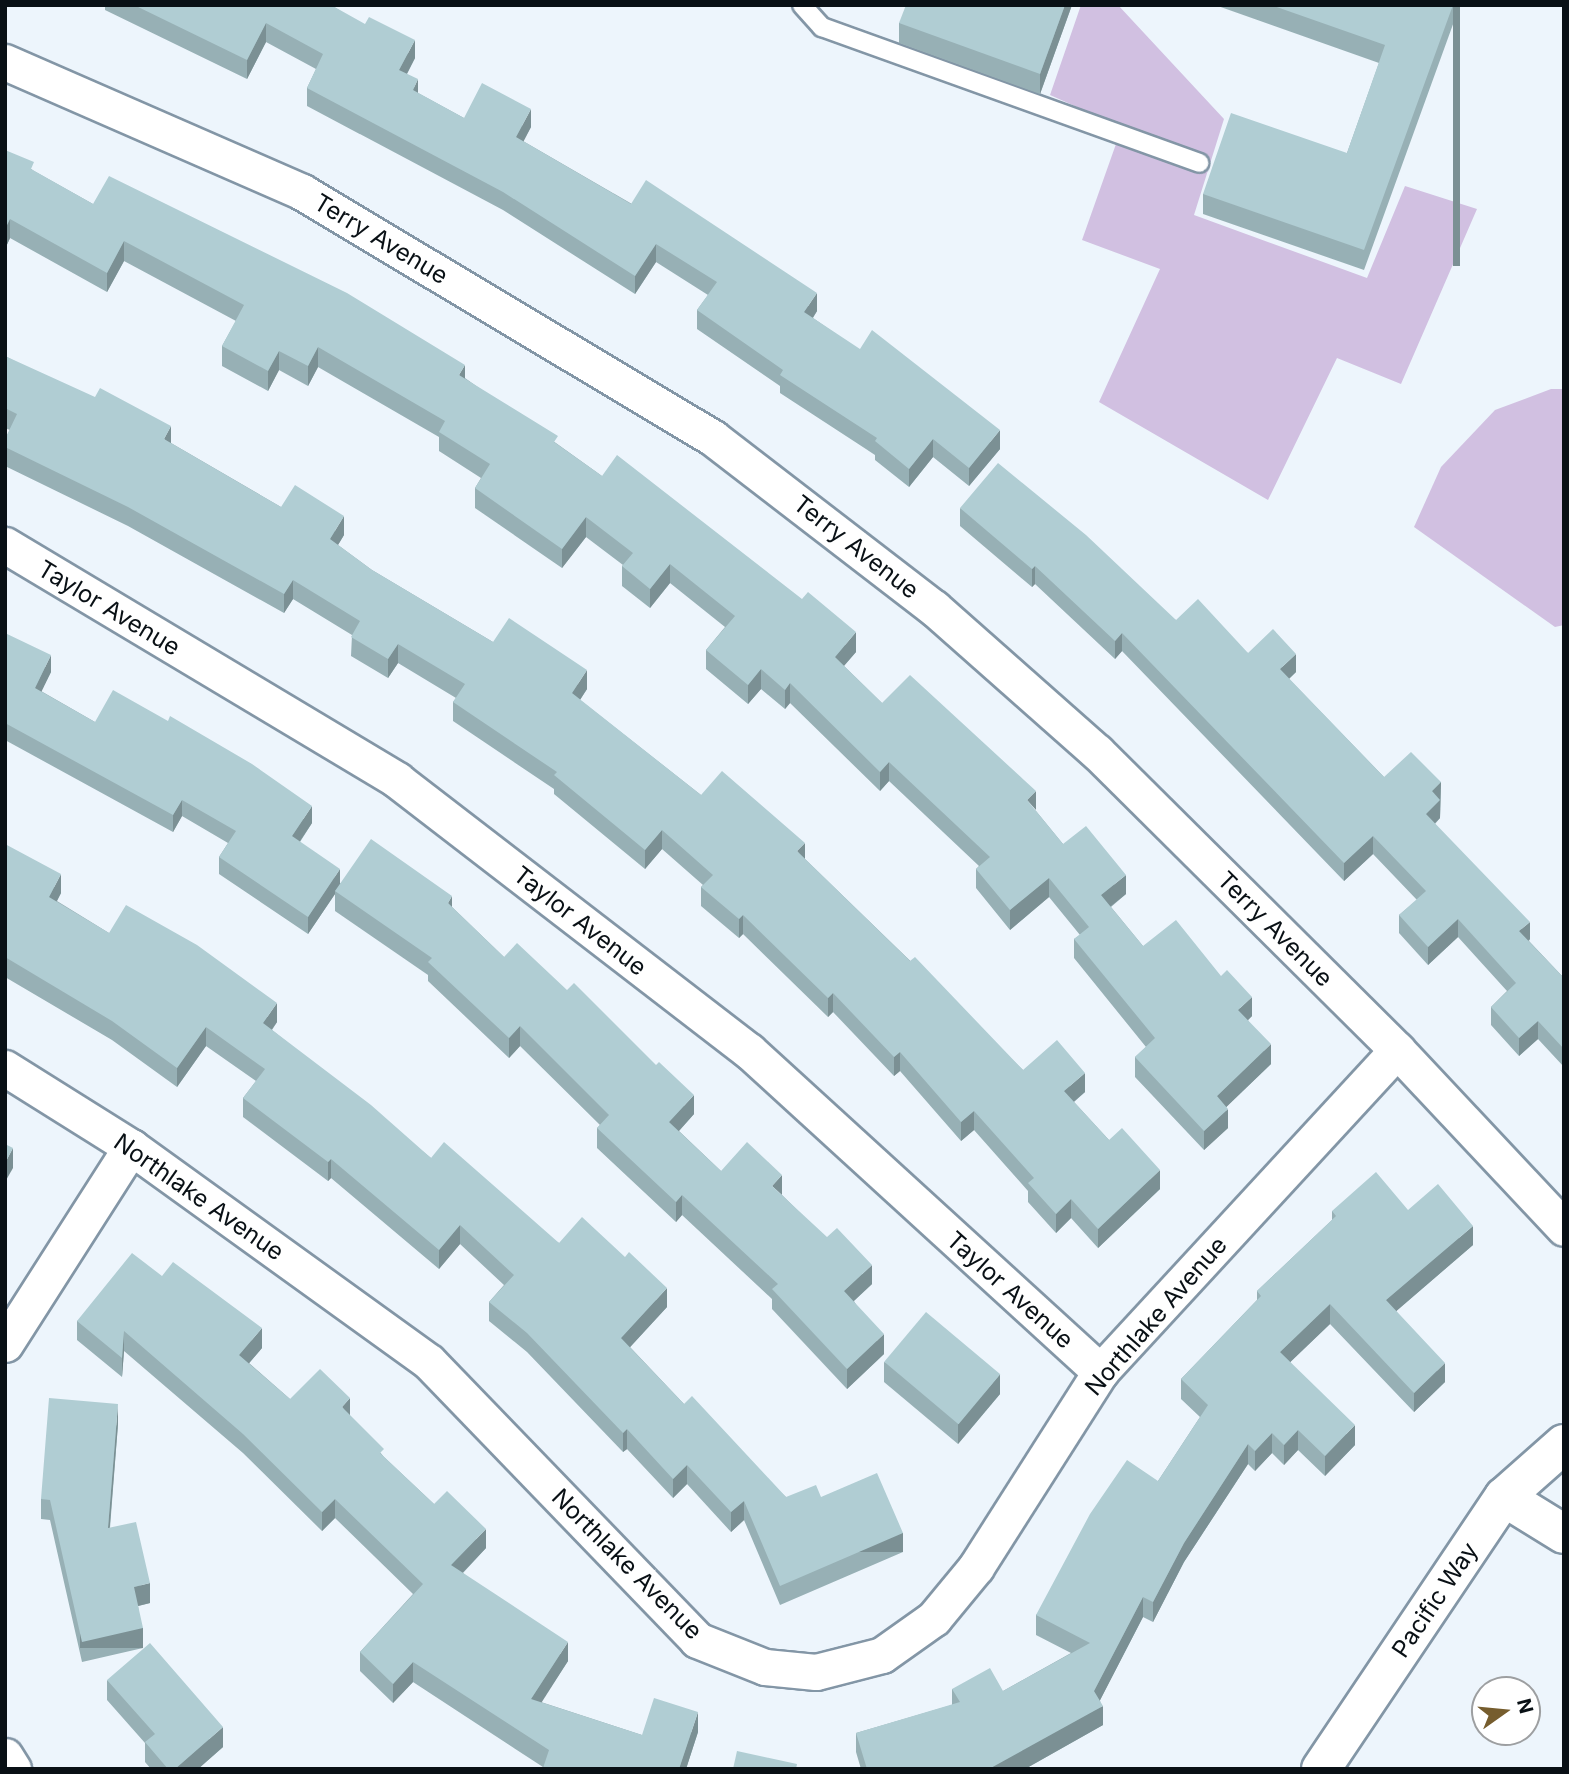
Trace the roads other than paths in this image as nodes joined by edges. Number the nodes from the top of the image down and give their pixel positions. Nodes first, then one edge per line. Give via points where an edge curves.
1 (802, 5) edge
2 (5, 62) edge
3 (1199, 163) dead end
4 (5, 545) edge
5 (1397, 1050) junction
6 (5, 1068) edge
7 (131, 1147) junction
8 (1564, 1228) edge
9 (5, 1344) edge
10 (1100, 1372) junction
11 (1564, 1444) edge
12 (1504, 1497) junction
13 (1564, 1534) edge
14 (5, 1756) edge
15 (13, 1769) edge
16 (1321, 1769) edge

1 - 3 lane via 822,27
2 - 5 street, Terry Avenue via 302,192 713,438 934,608 1088,744
4 - 10 street, Taylor Avenue via 397,780 748,1051
5 - 8 street, Terry Avenue
5 - 10 street, Northlake Avenue
6 - 7 street, Northlake Avenue
7 - 9 street
7 - 10 street, Northlake Avenue via 429,1362 697,1640 765,1667 816,1672 882,1655 934,1618 976,1567
11 - 12 main road, Pacific Way
12 - 13 main road
12 - 16 main road, Pacific Way
14 - 15 street

